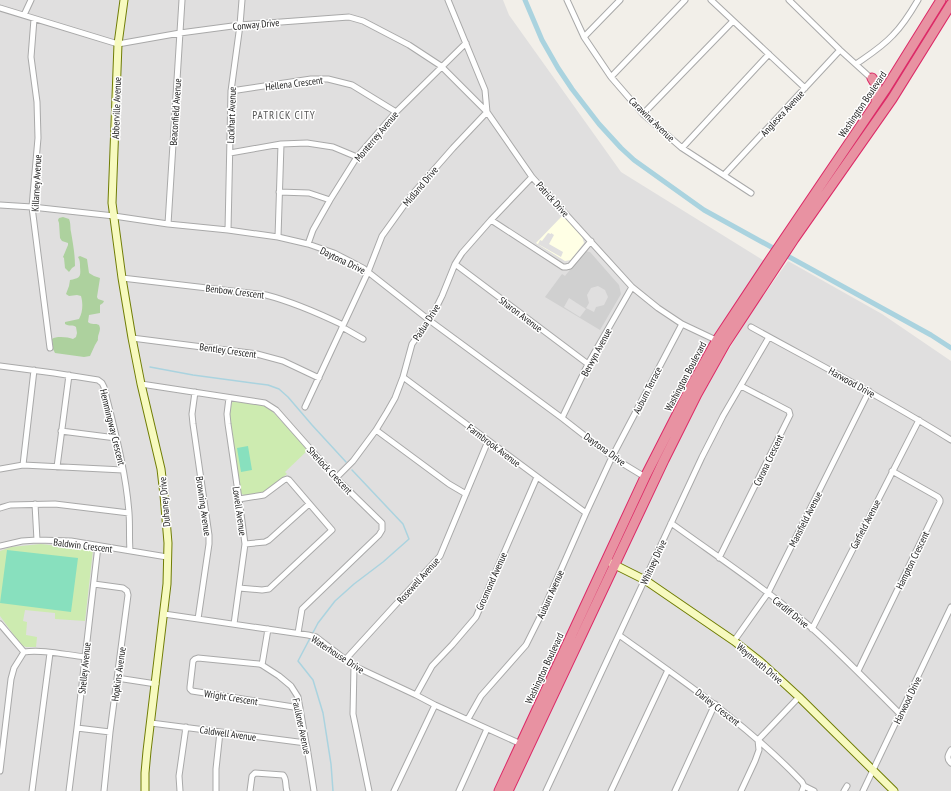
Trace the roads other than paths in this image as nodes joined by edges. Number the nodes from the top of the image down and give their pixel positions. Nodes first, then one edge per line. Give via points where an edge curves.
1 (31, 0) edge
2 (124, 0) edge
3 (182, 0) edge
4 (242, 0) edge
5 (448, 0) edge
6 (567, 0) edge
7 (620, 0) edge
8 (685, 0) edge
9 (711, 0) edge
10 (789, 0) edge
11 (918, 0) edge
12 (941, 0) edge
13 (951, 4) edge
14 (0, 8) edge
15 (24, 15) junction
16 (34, 19) junction
17 (734, 21) junction
18 (240, 25) junction
19 (180, 33) junction
20 (584, 38) junction
21 (466, 43) junction
22 (118, 44) junction
23 (840, 50) junction
24 (769, 54) junction
25 (856, 64) junction
26 (441, 66) junction
27 (900, 68) junction
28 (611, 77) junction
29 (872, 78) junction
30 (805, 88) junction
31 (885, 90) junction
32 (231, 91) junction
33 (892, 99) junction
34 (396, 112) junction
35 (487, 112) junction
36 (870, 113) junction
37 (644, 114) junction
38 (281, 144) junction
39 (682, 148) junction
40 (230, 153) junction
41 (357, 157) junction
42 (724, 176) junction
43 (532, 177) junction
44 (279, 192) junction
45 (751, 193) dead end
46 (330, 200) junction
47 (0, 205) edge
48 (32, 207) junction
49 (114, 216) junction
50 (491, 220) junction
51 (168, 224) junction
52 (228, 230) junction
53 (278, 237) junction
54 (791, 237) junction
55 (591, 241) junction
56 (308, 244) junction
57 (455, 264) junction
58 (368, 272) junction
59 (122, 278) junction
60 (632, 287) junction
61 (429, 320) junction
62 (682, 324) junction
63 (342, 326) junction
64 (751, 327) dead end
65 (769, 337) junction
66 (132, 338) junction
67 (363, 339) dead end
68 (721, 342) junction
69 (50, 348) dead end
70 (588, 364) junction
71 (0, 367) edge
72 (34, 370) junction
73 (69, 375) junction
74 (403, 377) junction
75 (319, 378) junction
76 (141, 384) junction
77 (741, 386) junction
78 (869, 391) junction
79 (195, 392) junction
80 (229, 398) junction
81 (305, 407) dead end
82 (562, 418) junction
83 (919, 420) junction
84 (376, 430) junction
85 (61, 431) junction
86 (116, 438) junction
87 (951, 440) edge
88 (488, 441) junction
89 (612, 457) junction
90 (23, 465) junction
91 (57, 467) junction
92 (0, 469) edge
93 (123, 470) junction
94 (892, 471) junction
95 (537, 477) junction
96 (645, 477) junction
97 (336, 478) junction
98 (466, 494) junction
99 (239, 499) junction
100 (36, 504) junction
101 (309, 504) junction
102 (0, 508) edge
103 (129, 513) junction
104 (586, 513) junction
105 (671, 523) junction
106 (37, 540) junction
107 (245, 544) junction
108 (0, 546) edge
109 (98, 546) junction
110 (130, 550) junction
111 (167, 557) junction
112 (719, 558) junction
113 (606, 560) junction
114 (615, 565) junction
115 (645, 580) junction
116 (94, 584) junction
117 (239, 588) junction
118 (768, 593) junction
119 (951, 607) edge
120 (164, 614) junction
121 (198, 619) junction
122 (234, 624) junction
123 (0, 625) edge
124 (268, 629) junction
125 (812, 629) junction
126 (298, 633) junction
127 (619, 635) junction
128 (734, 641) junction
129 (24, 652) junction
130 (50, 652) junction
131 (85, 657) junction
132 (345, 660) junction
133 (262, 665) junction
134 (354, 666) junction
135 (668, 670) junction
136 (858, 671) junction
137 (117, 678) junction
138 (156, 684) junction
139 (416, 695) junction
140 (799, 697) junction
141 (715, 704) junction
142 (435, 705) junction
143 (300, 708) junction
144 (900, 714) junction
145 (468, 719) junction
146 (151, 722) junction
147 (3, 725) edge
148 (186, 726) junction
149 (77, 728) junction
150 (487, 729) junction
151 (110, 732) junction
152 (220, 732) junction
153 (758, 740) junction
154 (306, 743) junction
155 (521, 744) junction
156 (951, 750) edge
157 (951, 763) edge
158 (873, 770) junction
159 (0, 771) edge
160 (803, 788) edge
161 (32, 791) edge
162 (69, 791) edge
163 (104, 791) edge
164 (145, 791) edge
165 (180, 791) edge
166 (216, 791) edge
167 (250, 791) edge
168 (287, 791) edge
169 (314, 791) edge
170 (369, 791) edge
171 (394, 791) edge
172 (458, 791) edge
173 (499, 791) edge
174 (508, 791) edge
175 (546, 791) edge
176 (611, 791) edge
177 (675, 791) edge
178 (741, 791) edge
179 (814, 791) edge
180 (863, 791) edge
181 (894, 791) edge

1 - 15 street
2 - 22 street, Abberville Avenue
3 - 19 street, Beaconfield Avenue
4 - 18 street, Lockhart Avenue
5 - 21 street, Patrick Drive
6 - 20 street, Carawina Avenue
7 - 20 street
8 - 28 street
9 - 17 street
10 - 23 street
11 - 25 street via 893,36
12 - 27 highway, Washington Boulevard
13 - 33 highway, Washington Boulevard
14 - 15 street, Conway Drive
15 - 16 street, Conway Drive
16 - 22 street, Conway Drive
16 - 48 street, Killarney Avenue via 31,57 37,102 38,138
17 - 24 street
17 - 37 street
18 - 19 street, Conway Drive
18 - 26 street, Conway Drive via 349,17 363,21 409,45
18 - 32 street, Lockhart Avenue
19 - 22 street, Conway Drive
19 - 51 street, Beaconfield Avenue
20 - 28 street, Carawina Avenue
21 - 26 street, Monterrey Avenue
21 - 35 street, Patrick Drive via 485,90
22 - 49 street, Abberville Avenue via 112,203
23 - 25 street
23 - 30 street, Anglesea Avenue
24 - 30 street
24 - 39 street
25 - 29 street
26 - 34 street, Monterrey Avenue
26 - 35 street, Conway Drive
27 - 29 highway via 887,80
27 - 31 highway, Washington Boulevard
28 - 37 street, Carawina Avenue
29 - 31 street
29 - 36 highway via 878,96
30 - 42 street, Anglesea Avenue
31 - 33 street
31 - 36 highway, Washington Boulevard
32 - 34 street, Hellena Crescent via 311,79 328,79 352,85
32 - 40 street, Lockhart Avenue
33 - 54 highway, Washington Boulevard
34 - 41 street, Monterrey Avenue
35 - 43 street, Patrick Drive
35 - 58 street, Midland Drive via 410,197 382,236
36 - 54 highway, Washington Boulevard
37 - 39 street, Carawina Avenue
38 - 40 street
38 - 41 street via 307,143 333,147
38 - 44 street
39 - 42 street, Carawina Avenue
40 - 52 street, Lockhart Avenue
41 - 46 street, Monterrey Avenue
42 - 45 street, Carawina Avenue
43 - 50 street, Padua Drive
43 - 55 street, Patrick Drive
44 - 46 street via 309,193
44 - 53 street
46 - 56 street, Monterrey Avenue
47 - 48 street, Daytona Drive
48 - 49 street, Daytona Drive
48 - 69 street, Killarney Avenue
49 - 51 street, Daytona Drive
49 - 59 street, Duhaney Drive
50 - 55 street via 563,267 570,266
50 - 57 street, Padua Drive
51 - 52 street, Daytona Drive
52 - 53 street, Daytona Drive
53 - 56 street, Daytona Drive
54 - 68 highway, Washington Boulevard
55 - 60 street, Patrick Drive
56 - 58 street, Daytona Drive via 334,253
57 - 61 street, Padua Drive
57 - 70 street, Sharon Avenue
58 - 61 street, Daytona Drive
58 - 63 street, Midland Drive
59 - 63 street, Benbow Crescent via 266,295 310,309
59 - 66 street, Duhaney Drive
60 - 62 street, Patrick Drive
60 - 70 street, Berwyn Avenue
61 - 74 street, Padua Drive via 412,344
61 - 82 street, Daytona Drive
62 - 68 street, Patrick Drive
62 - 89 street, Auburn Terrace
63 - 67 street, Benbow Crescent
63 - 75 street, Midland Drive
64 - 65 street, Harwood Drive
65 - 77 street, Whitney Drive
65 - 78 street, Harwood Drive
66 - 75 street, Bentley Crescent via 257,354 283,361
66 - 76 street, Duhaney Drive
68 - 96 highway, Washington Boulevard via 693,383
68 - 114 highway, Washington Boulevard
70 - 82 street, Berwyn Avenue
71 - 72 street, Hemmingway Crescent
72 - 73 street, Hemmingway Crescent
72 - 90 street
73 - 85 street
73 - 86 street, Hemmingway Crescent via 102,383
74 - 84 street, Padua Drive via 395,398
74 - 88 street, Farmbrook Avenue
75 - 81 street, Midland Drive
76 - 79 street, Sherlock Crescent
76 - 111 street, Duhaney Drive via 161,469 166,511
77 - 105 street, Whitney Drive via 709,443
77 - 112 street, Corona Crescent via 789,411 790,415
78 - 83 street, Harwood Drive
78 - 118 street, Mansfield Avenue
79 - 80 street, Sherlock Crescent
79 - 121 street, Browning Avenue via 192,414 209,535
80 - 97 street, Sherlock Crescent via 271,406
80 - 99 street, Lowell Avenue via 227,414
82 - 89 street, Daytona Drive
83 - 87 street, Harwood Drive
83 - 94 street, Garfield Avenue
84 - 97 street, Padua Drive via 353,461
84 - 98 street
85 - 86 street
85 - 91 street
86 - 93 street, Hemmingway Crescent
88 - 95 street, Farmbrook Avenue
88 - 98 street, Rosewell Avenue
89 - 96 street, Daytona Drive
89 - 104 street, Auburn Avenue
90 - 91 street
90 - 92 street
91 - 93 street
93 - 103 street, Hemmingway Crescent
94 - 125 street, Garfield Avenue
94 - 136 street, Hampton Crescent via 938,497 940,502
95 - 104 street, Farmbrook Avenue
95 - 139 street, Grosmond Avenue via 476,617 432,666
96 - 113 highway, Washington Boulevard
97 - 126 street, Sherlock Crescent via 382,523 382,530 302,610
98 - 132 street, Rosewell Avenue via 440,556
99 - 101 street via 264,495 287,479
99 - 107 street, Lowell Avenue
100 - 102 street
100 - 103 street
100 - 106 street
101 - 107 street via 269,540
101 - 117 street via 332,530 331,532 269,589
103 - 110 street, Hemmingway Crescent
104 - 145 street, Auburn Avenue via 526,645 481,696
105 - 112 street, Cardiff Drive
105 - 115 street, Whitney Drive
106 - 108 street, Baldwin Crescent
106 - 109 street, Baldwin Crescent via 71,541
107 - 117 street, Lowell Avenue
109 - 110 street, Baldwin Crescent
109 - 116 street, Shelley Avenue
110 - 111 street, Baldwin Crescent
111 - 120 street, Duhaney Drive
112 - 118 street, Cardiff Drive
113 - 114 street, Weymouth Drive
113 - 155 highway, Washington Boulevard
114 - 115 street, Weymouth Drive
114 - 174 highway, Washington Boulevard
115 - 127 street, Whitney Drive
115 - 128 street, Weymouth Drive
116 - 131 street, Shelley Avenue
116 - 137 street, Hopkins Avenue via 123,588 128,593
117 - 122 street, Lowell Avenue
118 - 125 street, Cardiff Drive
118 - 128 street, Mansfield Avenue
119 - 144 street, Harwood Drive
120 - 121 street, Waterhouse Drive
120 - 138 street, Duhaney Drive
121 - 122 street, Waterhouse Drive
122 - 124 street, Waterhouse Drive
123 - 129 street
124 - 126 street, Waterhouse Drive
124 - 133 street
125 - 136 street, Cardiff Drive
126 - 132 street, Waterhouse Drive via 316,637
127 - 135 street, Darley Crescent
127 - 175 street, Whitney Drive
128 - 140 street, Weymouth Drive
129 - 130 street
129 - 147 street via 14,668
130 - 131 street
130 - 161 street
131 - 149 street, Shelley Avenue
132 - 134 street, Waterhouse Drive
133 - 143 street, Faulkner Avenue via 291,686 298,697
133 - 143 street, Wright Crescent via 196,658 193,662 190,688 193,691
134 - 139 street, Waterhouse Drive
134 - 170 street via 353,714
135 - 141 street, Darley Crescent
135 - 176 street
136 - 144 street, Cardiff Drive
137 - 138 street
137 - 151 street, Hopkins Avenue
138 - 146 street, Duhaney Drive
139 - 142 street, Waterhouse Drive
140 - 153 street
140 - 158 street, Weymouth Drive
141 - 153 street, Darley Crescent
141 - 177 street
142 - 145 street, Waterhouse Drive
142 - 171 street
143 - 154 street, Faulkner Avenue
144 - 158 street, Harwood Drive
145 - 150 street, Waterhouse Drive
146 - 148 street, Caldwell Avenue
146 - 164 street, Duhaney Drive
147 - 159 street
148 - 152 street, Caldwell Avenue
148 - 165 street via 179,776
149 - 151 street
149 - 162 street, Shelley Avenue
150 - 155 street, Waterhouse Drive
150 - 172 street
151 - 163 street, Hopkins Avenue
152 - 154 street, Caldwell Avenue
152 - 166 street
153 - 160 street, Darley Crescent via 796,776 803,784
153 - 178 street via 759,750
154 - 169 street, Faulkner Avenue
155 - 173 highway, Washington Boulevard
156 - 157 street via 948,758
158 - 180 street, Harwood Drive
158 - 181 street, Weymouth Drive
160 - 179 street
167 - 168 street via 252,776 255,773 285,776

